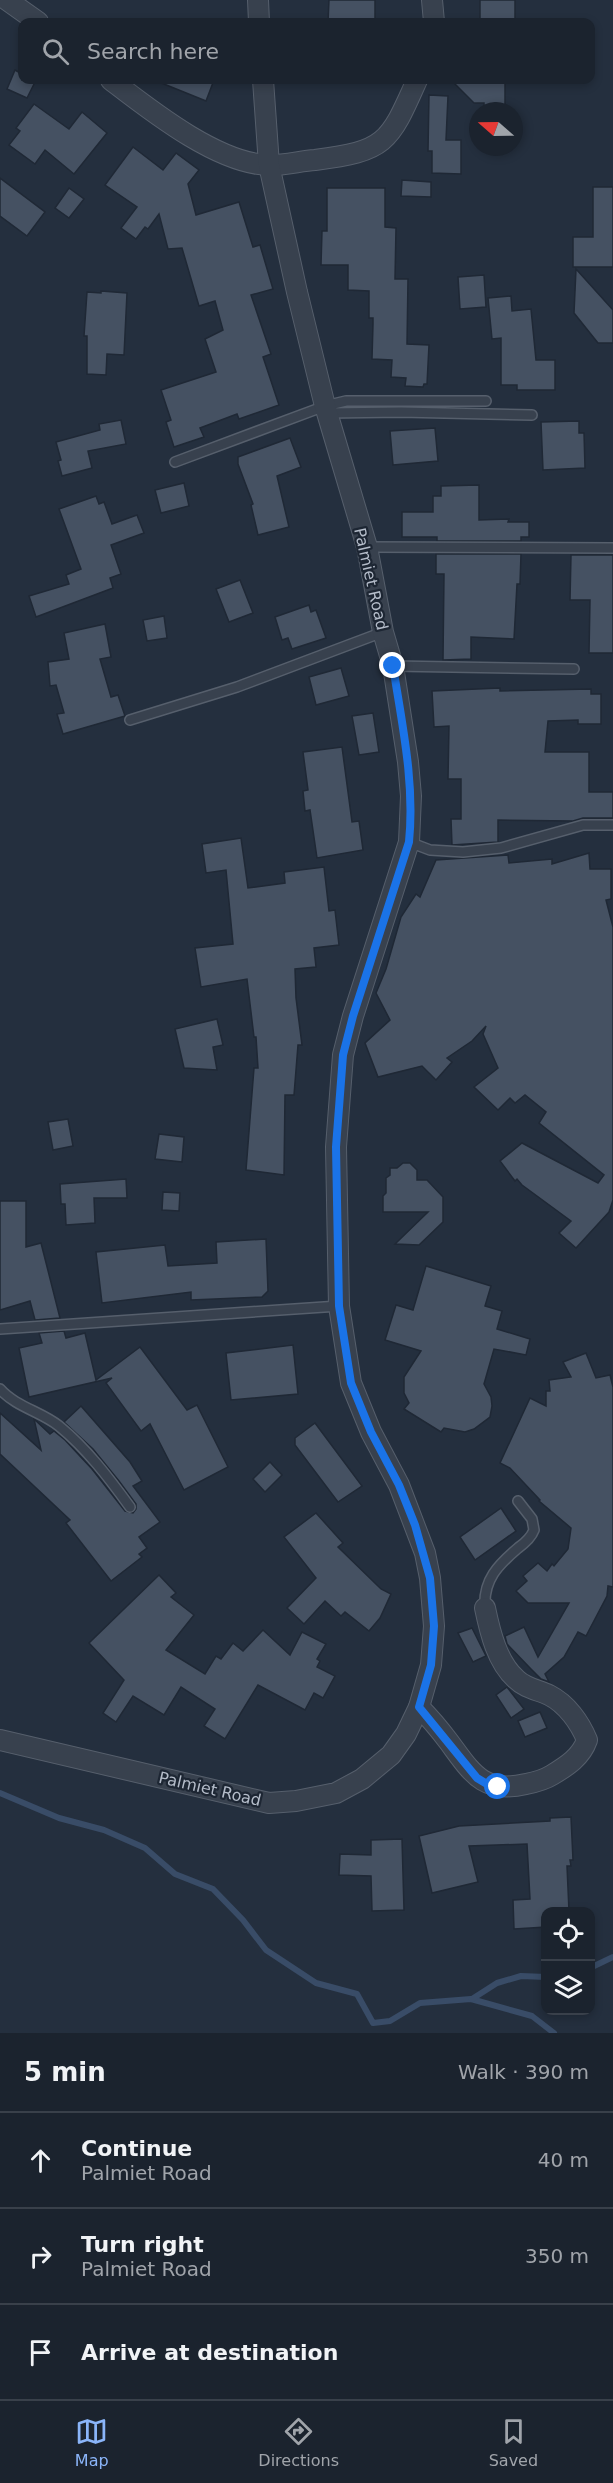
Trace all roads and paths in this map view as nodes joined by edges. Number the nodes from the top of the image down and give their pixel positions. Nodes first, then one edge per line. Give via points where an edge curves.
1 (6, 0) edge
2 (258, 0) edge
3 (432, 0) edge
4 (0, 14) edge
5 (32, 18) edge
6 (259, 18) edge
7 (434, 18) edge
8 (117, 84) edge
9 (263, 84) edge
10 (415, 84) edge
11 (269, 165) junction
12 (486, 401) dead end
13 (326, 410) junction
14 (532, 415) dead end
15 (175, 462) dead end
16 (367, 547) junction
17 (613, 548) edge
18 (383, 632) junction
19 (393, 666) junction
20 (574, 669) dead end
21 (130, 720) dead end
22 (613, 825) edge
23 (409, 842) junction
24 (339, 1306) junction
25 (0, 1329) edge
26 (0, 1389) edge
27 (518, 1501) dead end
28 (130, 1507) dead end
29 (485, 1608) joint
30 (419, 1707) junction
31 (0, 1740) edge

1 - 4 street
1 - 5 street
2 - 6 street
3 - 7 street
8 - 11 street via 223,156
9 - 11 street, Palmiet Road
10 - 11 street via 395,128 367,151
11 - 13 street, Palmiet Road
12 - 13 lane via 346,401
13 - 14 lane
13 - 15 lane
13 - 16 street, Palmiet Road
16 - 17 lane
16 - 18 street, Palmiet Road
18 - 19 street, Palmiet Road
18 - 21 lane via 237,687
19 - 20 lane
19 - 23 street, Palmiet Road via 411,796
22 - 23 lane via 583,825 501,848 463,852 430,850
23 - 24 street, Palmiet Road via 343,1055 336,1147
24 - 25 lane
24 - 30 street, Palmiet Road via 351,1383 399,1485 430,1578 431,1665
26 - 28 lane via 59,1426 102,1469
27 - 29 lane via 532,1519 534,1530 489,1578
29 - 30 street via 505,1666 517,1680 551,1696 568,1710 587,1740 584,1749 545,1780 498,1787 470,1771
30 - 31 street, Palmiet Road via 391,1755 362,1779 336,1793 297,1801 269,1803

